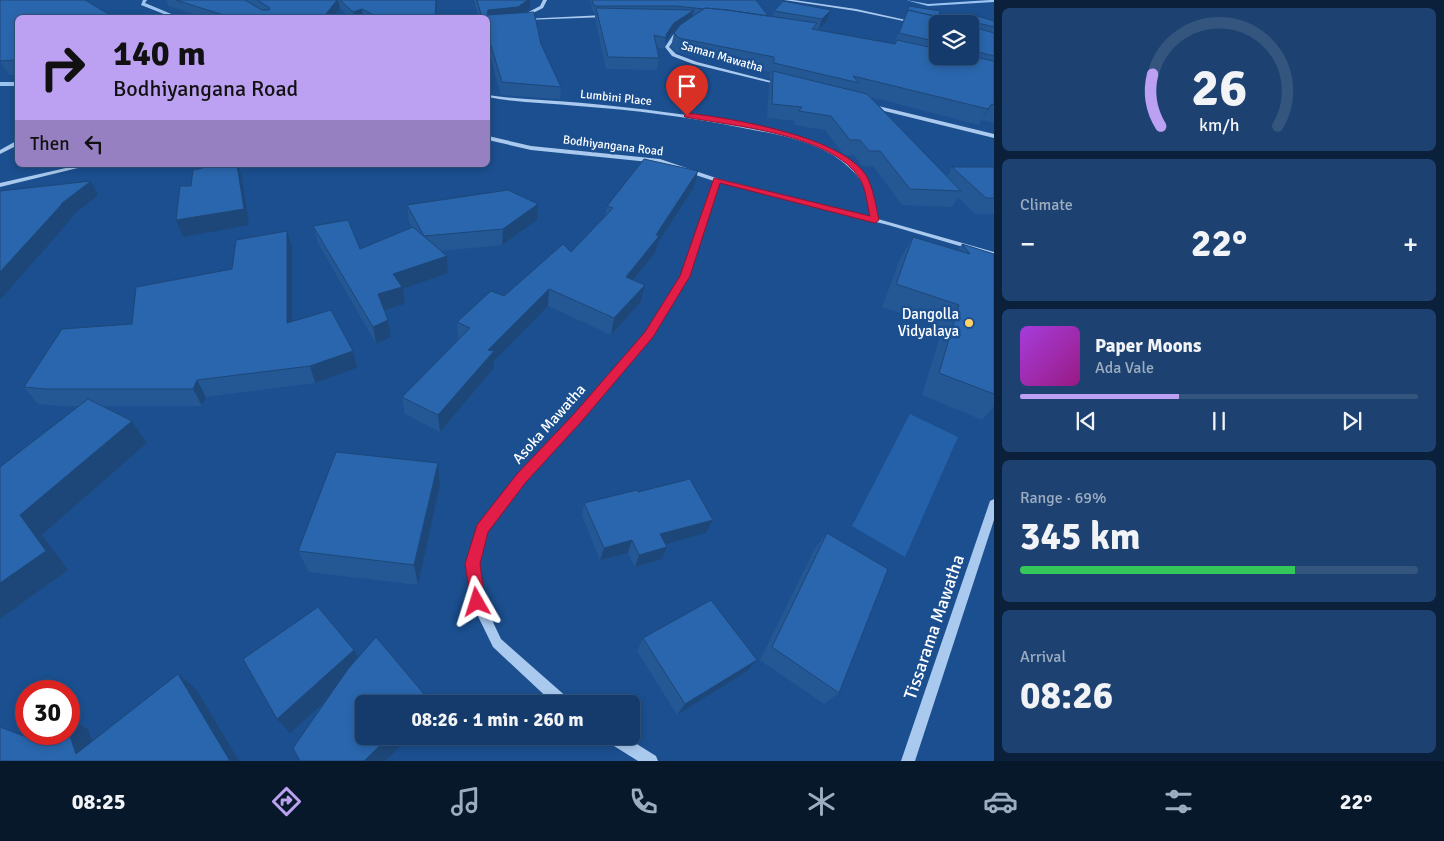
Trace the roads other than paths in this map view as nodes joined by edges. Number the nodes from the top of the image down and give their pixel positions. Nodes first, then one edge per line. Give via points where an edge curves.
1 (545, 0) edge
2 (786, 0) edge
3 (610, 15) edge
4 (518, 20) joint
5 (923, 25) edge
6 (687, 27) edge
7 (791, 86) edge
8 (490, 96) edge
9 (868, 105) edge
10 (994, 136) edge
11 (490, 138) edge
12 (15, 144) edge
13 (0, 152) edge
14 (78, 167) edge
15 (717, 180) junction
16 (0, 184) edge
17 (875, 220) junction
18 (994, 254) edge
19 (994, 504) edge
20 (554, 695) edge
21 (625, 745) edge
22 (651, 761) edge
23 (908, 761) edge

1 - 4 street via 542,7
2 - 5 street via 856,10
3 - 4 street
6 - 7 street, Saman Mawatha via 674,36 667,47 674,55
8 - 17 street, Lumbini Place via 706,118 801,138 833,151 864,179
9 - 10 street
11 - 15 street, Bodhiyangana Road via 531,148 660,161
12 - 13 street
14 - 16 street
15 - 17 street, Bodhiyangana Road
15 - 20 street, Asoka Mawatha via 685,276 649,335 522,478 482,530 473,564 477,602 498,643
17 - 18 street, Bodhiyangana Road
19 - 23 street, Tissarama Mawatha
21 - 22 street

